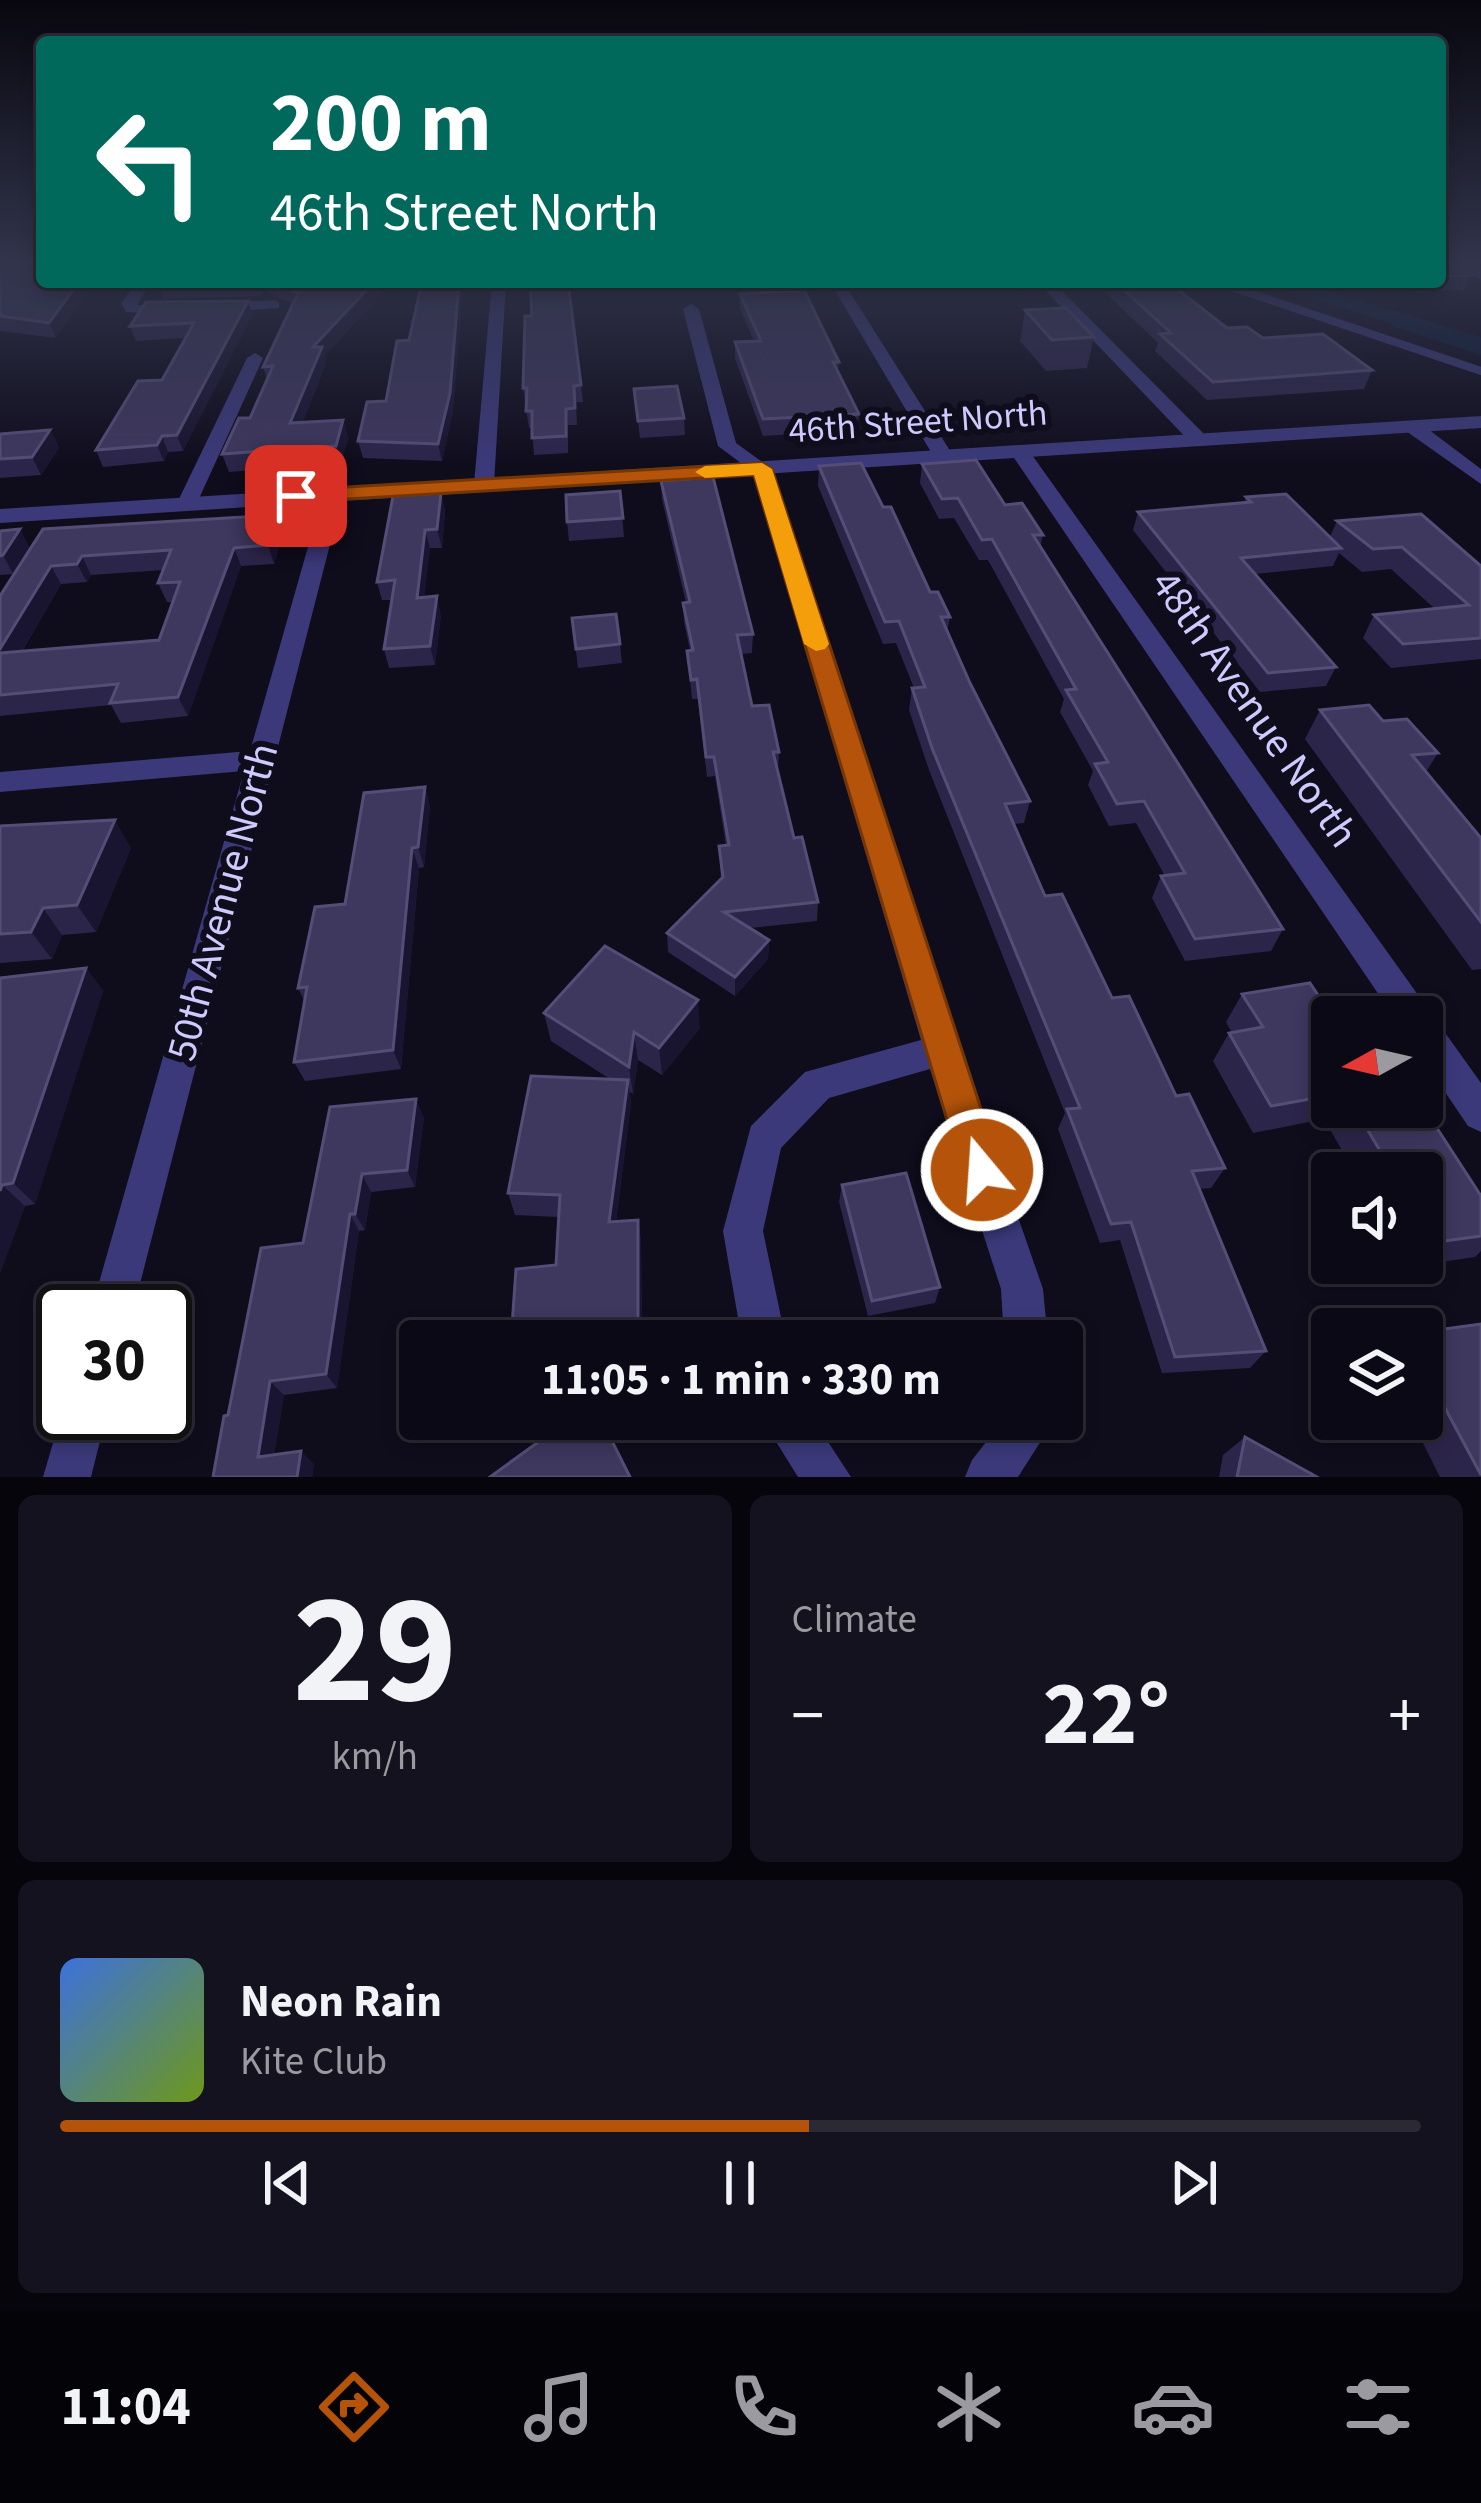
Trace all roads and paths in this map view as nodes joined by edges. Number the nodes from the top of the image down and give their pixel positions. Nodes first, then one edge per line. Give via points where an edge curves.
1 (496, 329) edge
2 (696, 329) edge
3 (865, 329) edge
4 (1091, 329) edge
5 (1356, 329) edge
6 (255, 358) dead end
7 (1481, 371) edge
8 (1481, 422) edge
9 (1413, 427) junction
10 (1199, 440) junction
11 (1020, 452) junction
12 (944, 457) junction
13 (762, 469) junction
14 (1481, 478) edge
15 (484, 484) junction
16 (333, 494) junction
17 (187, 503) junction
18 (0, 516) edge
19 (262, 760) junction
20 (0, 782) edge
21 (1399, 996) edge
22 (942, 1050) junction
23 (1443, 1059) edge
24 (1481, 1114) edge
25 (119, 1284) edge
26 (760, 1320) edge
27 (1024, 1320) edge
28 (77, 1440) edge
29 (800, 1440) edge
30 (1016, 1440) edge
31 (67, 1477) edge
32 (826, 1477) edge
33 (989, 1477) edge

1 - 15 street
2 - 13 street via 727,446
3 - 12 street
4 - 10 street
5 - 7 lane
6 - 17 street
8 - 9 street, 46th Street North
9 - 10 street, 46th Street North
9 - 14 street
10 - 11 street, 46th Street North
11 - 12 street, 46th Street North
11 - 21 street, 48th Avenue North
12 - 13 street, 46th Street North
13 - 15 street, 46th Street North
13 - 22 street
15 - 16 street, 46th Street North
16 - 17 street, 46th Street North
16 - 19 street, 50th Avenue North
17 - 18 street, 46th Street North
19 - 20 street
19 - 25 street, 50th Avenue North
22 - 26 street via 818,1084 764,1139 743,1231
22 - 27 street via 1022,1289
23 - 24 street
28 - 31 street
29 - 32 street
30 - 33 street

